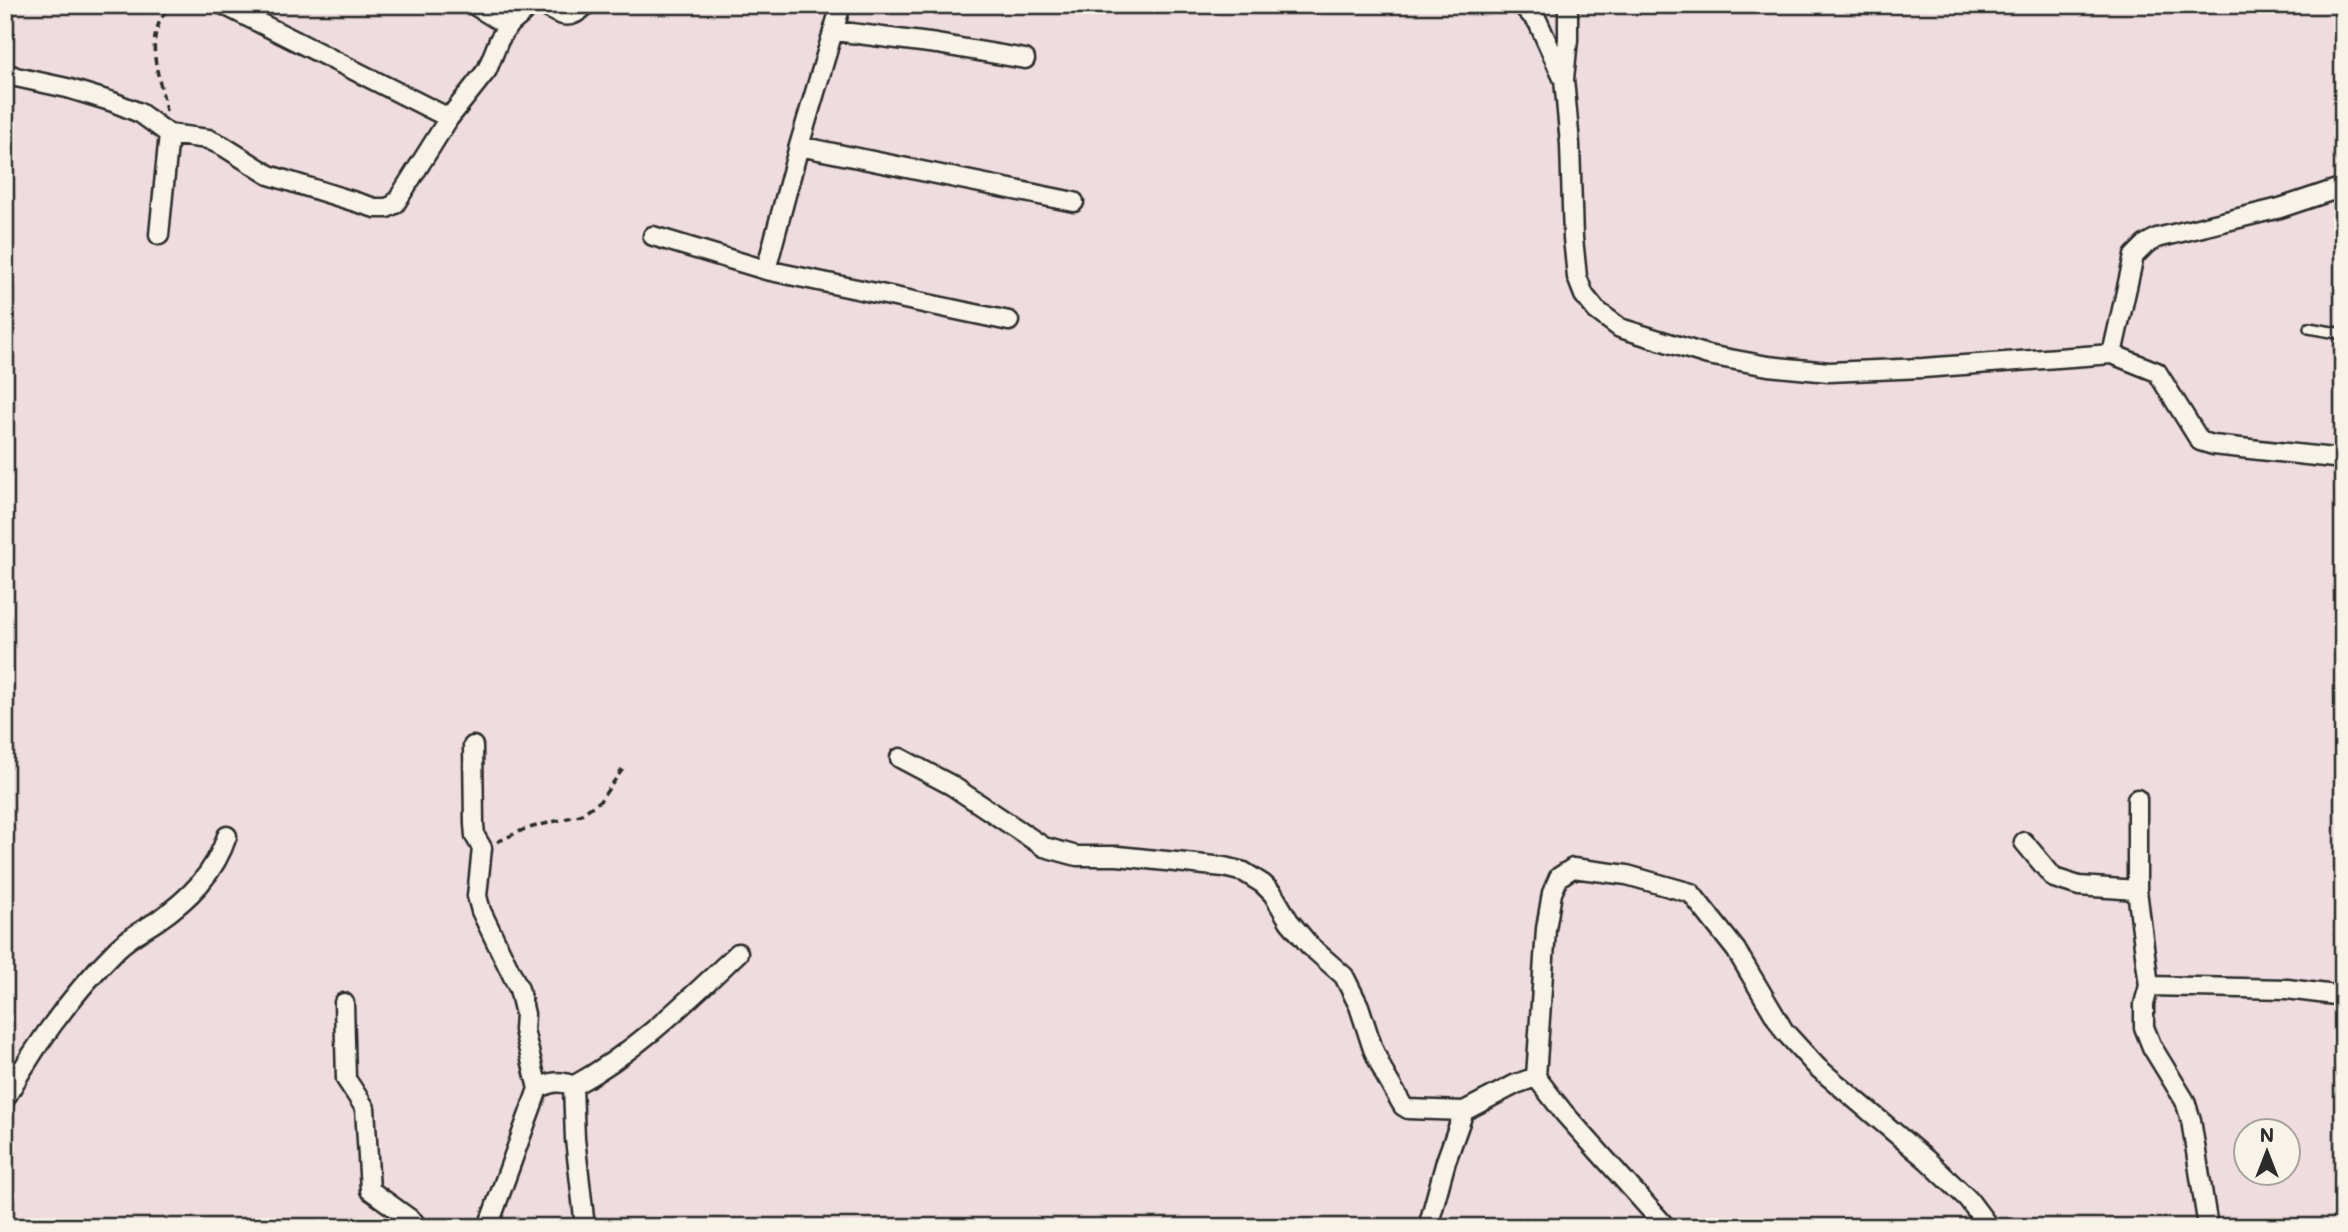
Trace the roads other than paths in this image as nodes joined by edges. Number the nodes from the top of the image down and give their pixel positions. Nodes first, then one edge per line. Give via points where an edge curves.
1 (224, 5) edge
2 (474, 5) edge
3 (532, 5) edge
4 (543, 5) edge
5 (586, 5) edge
6 (841, 5) edge
7 (1522, 5) edge
8 (1571, 7) edge
9 (1538, 22) junction
10 (508, 26) junction
11 (835, 31) junction
12 (1025, 59) dead end
13 (5, 72) edge
14 (1564, 79) junction
15 (449, 118) junction
16 (169, 134) junction
17 (799, 146) junction
18 (2343, 187) edge
19 (1074, 202) dead end
20 (159, 234) dead end
21 (653, 236) dead end
22 (766, 270) junction
23 (1009, 321) dead end
24 (2309, 328) dead end
25 (2343, 334) edge
26 (2112, 354) junction
27 (2343, 459) edge
28 (473, 746) dead end
29 (900, 758) dead end
30 (2137, 799) dead end
31 (227, 836) dead end
32 (2024, 842) dead end
33 (2137, 890) junction
34 (738, 953) dead end
35 (2149, 986) junction
36 (2343, 996) edge
37 (344, 1003) dead end
38 (1536, 1077) junction
39 (573, 1086) junction
40 (538, 1089) junction
41 (5, 1099) edge
42 (1464, 1111) junction
43 (418, 1227) edge
44 (488, 1227) edge
45 (585, 1227) edge
46 (1428, 1227) edge
47 (1665, 1227) edge
48 (1989, 1227) edge
49 (2208, 1227) edge

1 - 15 street
2 - 10 street
3 - 10 street
4 - 5 street via 562,16 577,14
6 - 11 street
7 - 9 street
8 - 9 street
8 - 14 street
9 - 14 street
10 - 15 street via 487,70
11 - 12 street
11 - 17 street
13 - 16 street via 113,102 140,113
14 - 26 street via 1577,277 1596,310 1620,328 1708,355 1829,372
15 - 16 street via 395,204 387,208 269,175 208,139
16 - 20 street
17 - 19 street
17 - 22 street
18 - 26 street via 2146,244 2134,256
21 - 22 street
22 - 23 street
24 - 25 lane
26 - 27 street via 2157,372 2200,441
28 - 40 street via 475,836 482,848 477,896 519,989
29 - 42 street via 951,785 1044,847 1077,856 1157,859 1244,872 1263,884 1310,946 1345,976 1373,1049 1403,1106
30 - 33 street
31 - 41 street via 222,851 185,900 119,947 77,993
32 - 33 street via 2054,878 2079,886
33 - 35 street
34 - 39 street via 660,1026 608,1067
35 - 36 street via 2287,989
35 - 49 street via 2144,1027 2151,1047 2185,1101
37 - 43 street via 346,1079 365,1108 370,1190
38 - 42 street
38 - 47 street
38 - 48 street via 1546,929 1559,877 1573,868 1627,875 1683,890 1700,901 1736,950 1784,1031 1817,1067 1968,1199
39 - 40 street via 552,1083
39 - 45 street
40 - 44 street
42 - 46 street

